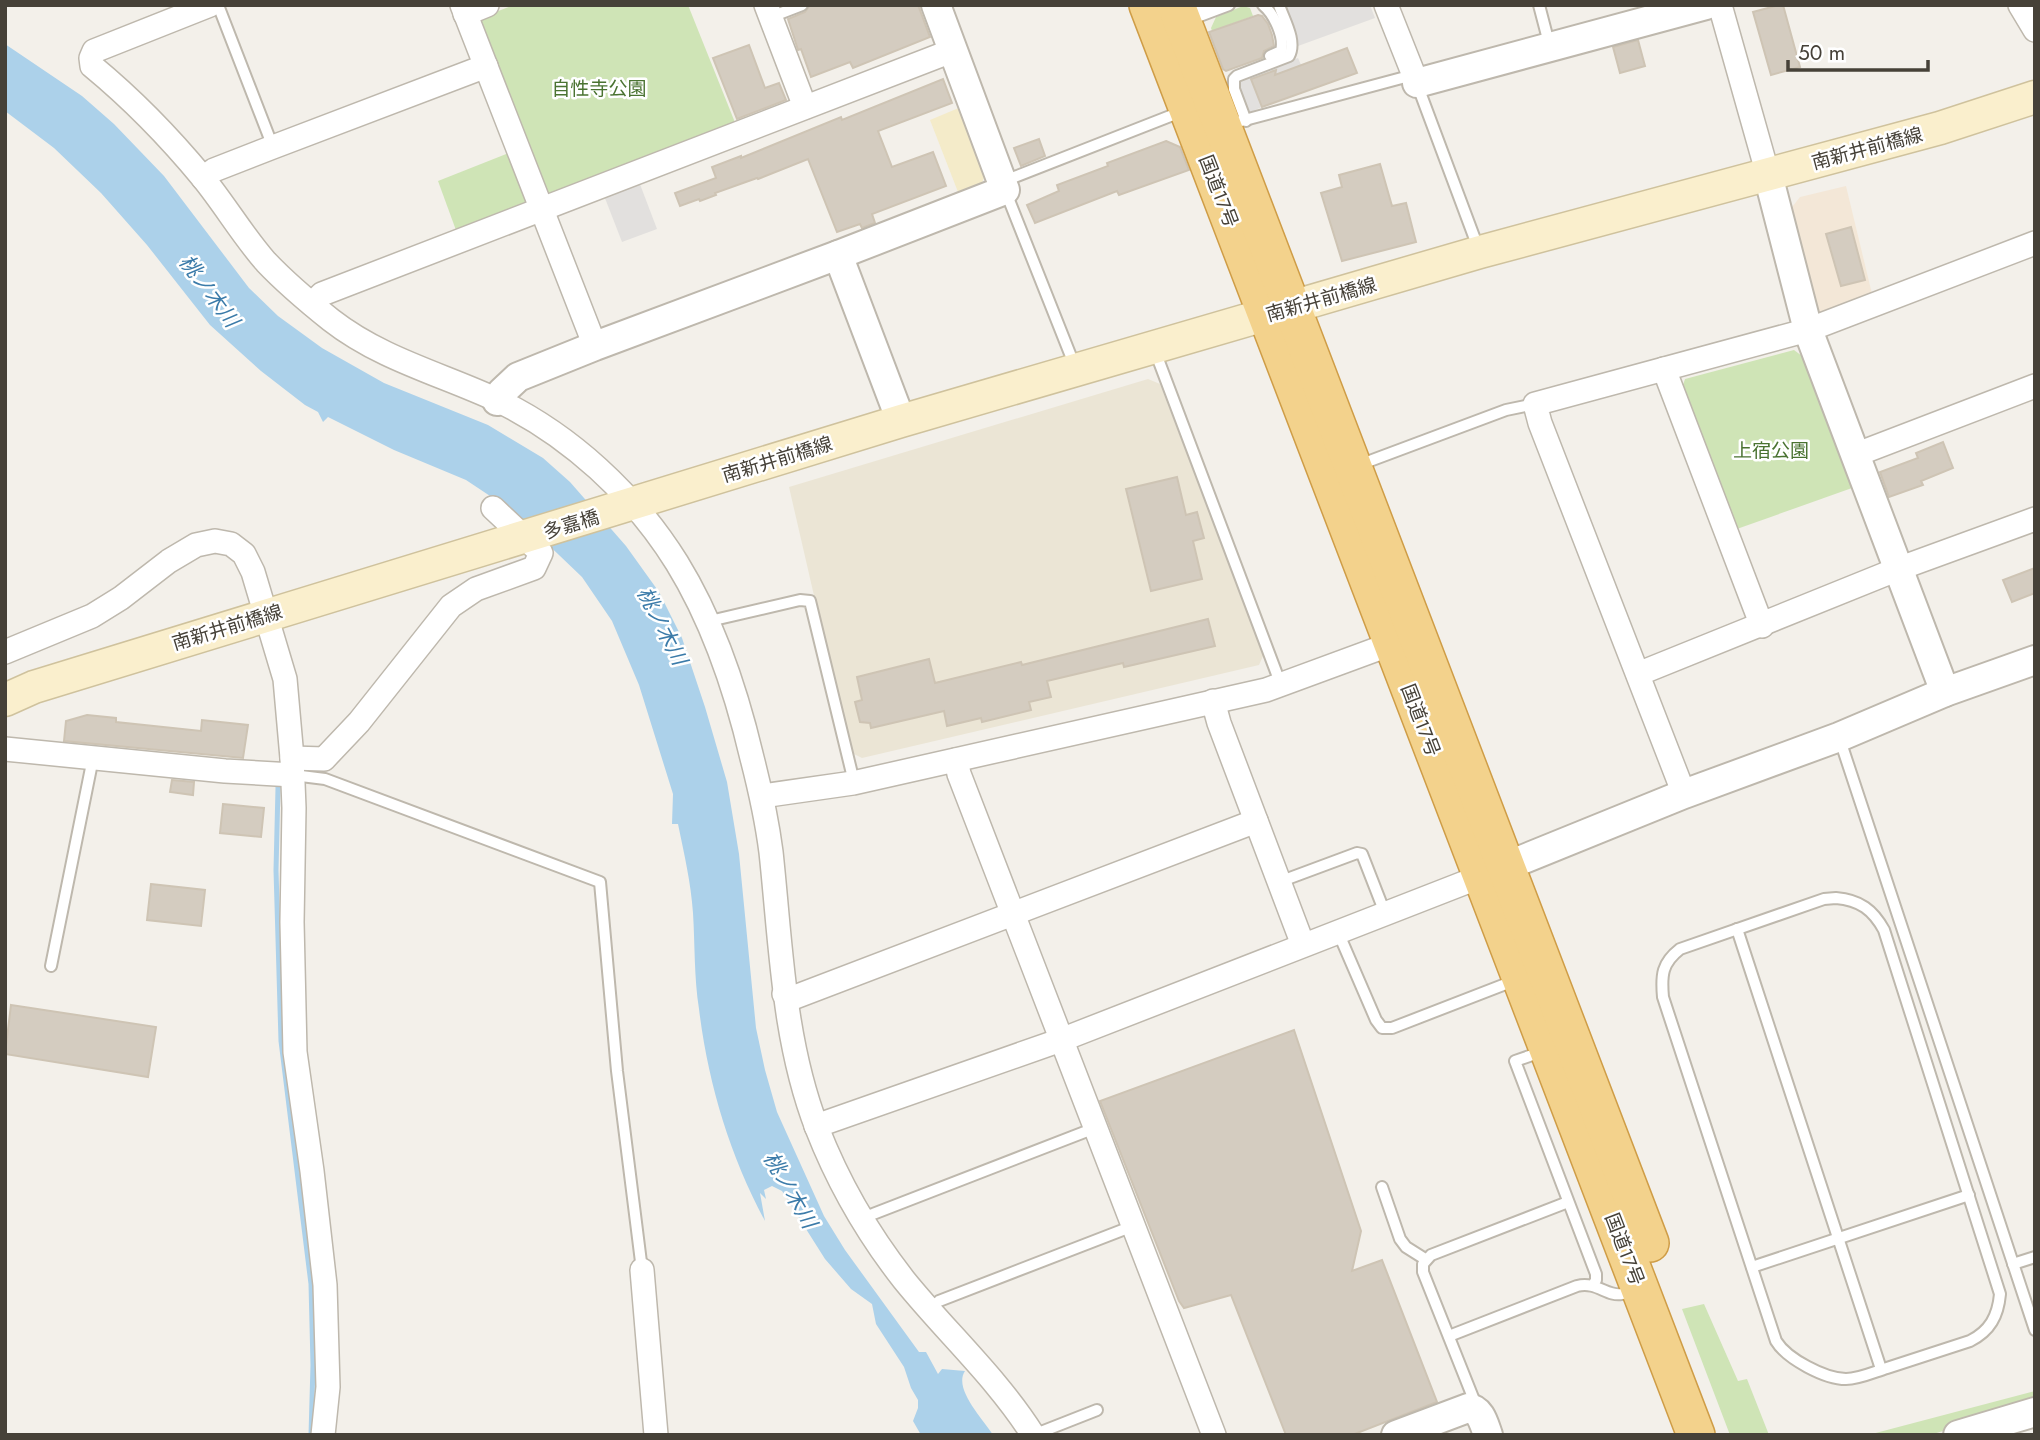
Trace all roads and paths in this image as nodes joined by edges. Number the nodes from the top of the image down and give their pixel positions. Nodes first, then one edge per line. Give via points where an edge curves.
1 (210, 5) edge
2 (218, 5) edge
3 (487, 5) edge
4 (802, 5) edge
5 (936, 5) edge
6 (1229, 5) edge
7 (1263, 5) edge
8 (1279, 5) edge
9 (1386, 5) edge
10 (1539, 5) edge
11 (1706, 5) edge
12 (1720, 5) edge
13 (2020, 5) edge
14 (464, 9) edge
15 (768, 11) edge
16 (1178, 11) edge
17 (164, 13) edge
18 (2035, 30) edge
19 (1550, 47) junction
20 (954, 50) junction
21 (486, 66) junction
22 (1415, 79) junction
23 (1197, 95) junction
24 (2035, 97) edge
25 (805, 107) junction
26 (1235, 123) junction
27 (273, 147) junction
28 (1768, 175) junction
29 (203, 178) junction
30 (1005, 190) junction
31 (541, 209) junction
32 (2035, 243) edge
33 (1480, 252) junction
34 (838, 255) junction
35 (312, 304) junction
36 (1279, 311) junction
37 (1808, 330) junction
38 (594, 346) junction
39 (1154, 348) junction
40 (1664, 369) junction
41 (1076, 371) junction
42 (2035, 386) edge
43 (497, 401) junction
44 (1535, 404) junction
45 (901, 421) junction
46 (1855, 455) junction
47 (1354, 466) junction
48 (493, 508) dead end
49 (622, 508) junction
50 (2035, 519) edge
51 (528, 537) junction
52 (1898, 569) junction
53 (267, 614) junction
54 (707, 619) junction
55 (1762, 625) junction
56 (1391, 644) junction
57 (5, 652) edge
58 (2035, 660) edge
59 (1638, 674) junction
60 (1281, 685) junction
61 (1945, 692) junction
62 (5, 700) edge
63 (1213, 701) junction
64 (1839, 737) junction
65 (5, 749) edge
66 (93, 758) junction
67 (956, 760) junction
68 (292, 767) junction
69 (854, 782) junction
70 (1684, 794) junction
71 (762, 796) junction
72 (1256, 821) junction
73 (1494, 872) junction
74 (1279, 882) junction
75 (1385, 913) junction
76 (1013, 914) junction
77 (1737, 929) junction
78 (1338, 932) junction
79 (1303, 945) junction
80 (51, 966) dead end
81 (1521, 978) junction
82 (784, 994) junction
83 (1061, 1040) junction
84 (1548, 1050) junction
85 (816, 1126) junction
86 (1095, 1128) junction
87 (1382, 1186) dead end
88 (1969, 1195) junction
89 (1568, 1202) junction
90 (861, 1217) junction
91 (1133, 1226) junction
92 (1839, 1238) junction
93 (2035, 1257) edge
94 (1425, 1259) junction
95 (2013, 1264) junction
96 (1752, 1267) junction
97 (642, 1270) joint
98 (1593, 1285) junction
99 (1640, 1288) junction
100 (926, 1305) junction
101 (2035, 1330) edge
102 (1448, 1336) junction
103 (1881, 1370) junction
104 (1474, 1409) junction
105 (1097, 1410) dead end
106 (2035, 1412) edge
107 (2035, 1430) edge
108 (1032, 1433) edge
109 (323, 1435) edge
110 (656, 1435) edge
111 (1214, 1435) edge
112 (1396, 1435) edge
113 (1488, 1435) edge
114 (1696, 1435) edge
115 (1723, 1435) edge
116 (1958, 1435) edge
117 (2018, 1435) edge

1 - 17 street
2 - 27 lane
3 - 14 street
4 - 15 lane
5 - 20 street
6 - 16 lane
7 - 23 lane via 1272,15 1281,51
8 - 26 lane via 1293,49 1289,56 1234,79
9 - 22 street
10 - 19 lane
11 - 19 street
12 - 28 street
13 - 18 street
14 - 21 street
15 - 25 street
16 - 23 highway, 国道17号
17 - 29 street via 94,51 92,66 143,112
19 - 22 street
20 - 25 street
20 - 30 street
21 - 27 street
21 - 31 street
22 - 26 lane
22 - 33 lane
23 - 26 highway, 国道17号
23 - 30 lane via 1012,178
23 - 36 highway, 国道17号
24 - 28 main road, 南新井前橋線 via 1973,119
25 - 31 street
26 - 36 highway, 国道17号
27 - 29 street
28 - 33 main road, 南新井前橋線
28 - 37 street
29 - 35 street via 267,262
30 - 34 street
30 - 41 lane
31 - 35 street via 322,294
31 - 38 street
32 - 37 street
33 - 36 main road, 南新井前橋線
34 - 38 street
34 - 45 street
35 - 43 street via 333,322 397,359
36 - 39 main road, 南新井前橋線
36 - 47 highway, 国道17号
36 - 56 highway, 国道17号
37 - 40 street
37 - 46 street
38 - 43 street via 518,377
39 - 41 main road, 南新井前橋線
39 - 60 lane
40 - 44 street
40 - 55 street
41 - 45 main road, 南新井前橋線
42 - 46 street
43 - 49 street via 556,435 588,460
44 - 47 lane via 1506,410
44 - 59 street
45 - 49 main road, 南新井前橋線
46 - 52 street
47 - 73 highway, 国道17号
48 - 51 street
49 - 51 main road, 多嘉橋
49 - 54 street via 675,560
50 - 52 street
51 - 53 main road, 南新井前橋線
51 - 68 street via 541,553 534,568 476,589 451,606 324,759
52 - 55 street
52 - 61 street
53 - 57 street via 243,554 231,544 215,541 196,545 169,561 92,616
53 - 62 main road, 南新井前橋線
53 - 68 street via 285,679
54 - 69 lane via 810,601
54 - 71 street via 739,702
55 - 59 street
56 - 60 street
56 - 73 highway, 国道17号
58 - 61 street
59 - 70 street
60 - 63 street
61 - 64 street
63 - 67 street
63 - 72 street
64 - 70 street
64 - 95 lane
65 - 66 street
66 - 68 street via 225,771
66 - 80 lane
67 - 69 street
67 - 76 street
68 - 97 lane via 600,882
68 - 109 street via 295,1052 326,1285 328,1387
69 - 71 street
70 - 73 street
71 - 82 street
72 - 74 street
72 - 76 street
73 - 75 street
73 - 81 highway, 国道17号
73 - 115 highway, 国道17号
74 - 75 lane via 1362,854
74 - 79 street
75 - 78 street
76 - 82 street via 795,997
76 - 83 street
77 - 88 lane via 1824,899 1853,900 1877,917
77 - 92 lane
77 - 96 lane via 1680,949 1661,978 1663,997
78 - 79 street
78 - 81 lane via 1382,1028
79 - 83 street
81 - 84 highway, 国道17号
82 - 85 street
83 - 85 street
83 - 86 street
84 - 89 lane via 1515,1061
84 - 99 highway, 国道17号
85 - 90 street
86 - 90 lane
86 - 91 street
87 - 94 lane via 1400,1238
88 - 92 lane
88 - 103 lane via 1999,1286 1993,1322 1970,1341
89 - 94 lane
89 - 98 lane via 1596,1274
90 - 100 street
91 - 100 lane via 932,1307
91 - 111 street
92 - 96 lane
92 - 103 lane
93 - 95 lane
94 - 102 lane via 1423,1272
95 - 101 lane
96 - 103 lane via 1781,1350 1833,1378
97 - 110 street
98 - 99 lane via 1618,1295
98 - 102 lane via 1577,1286
99 - 114 highway, 国道17号
100 - 108 street
102 - 104 lane via 1475,1400
104 - 112 street
104 - 113 street
105 - 108 lane
106 - 116 street
107 - 117 street

